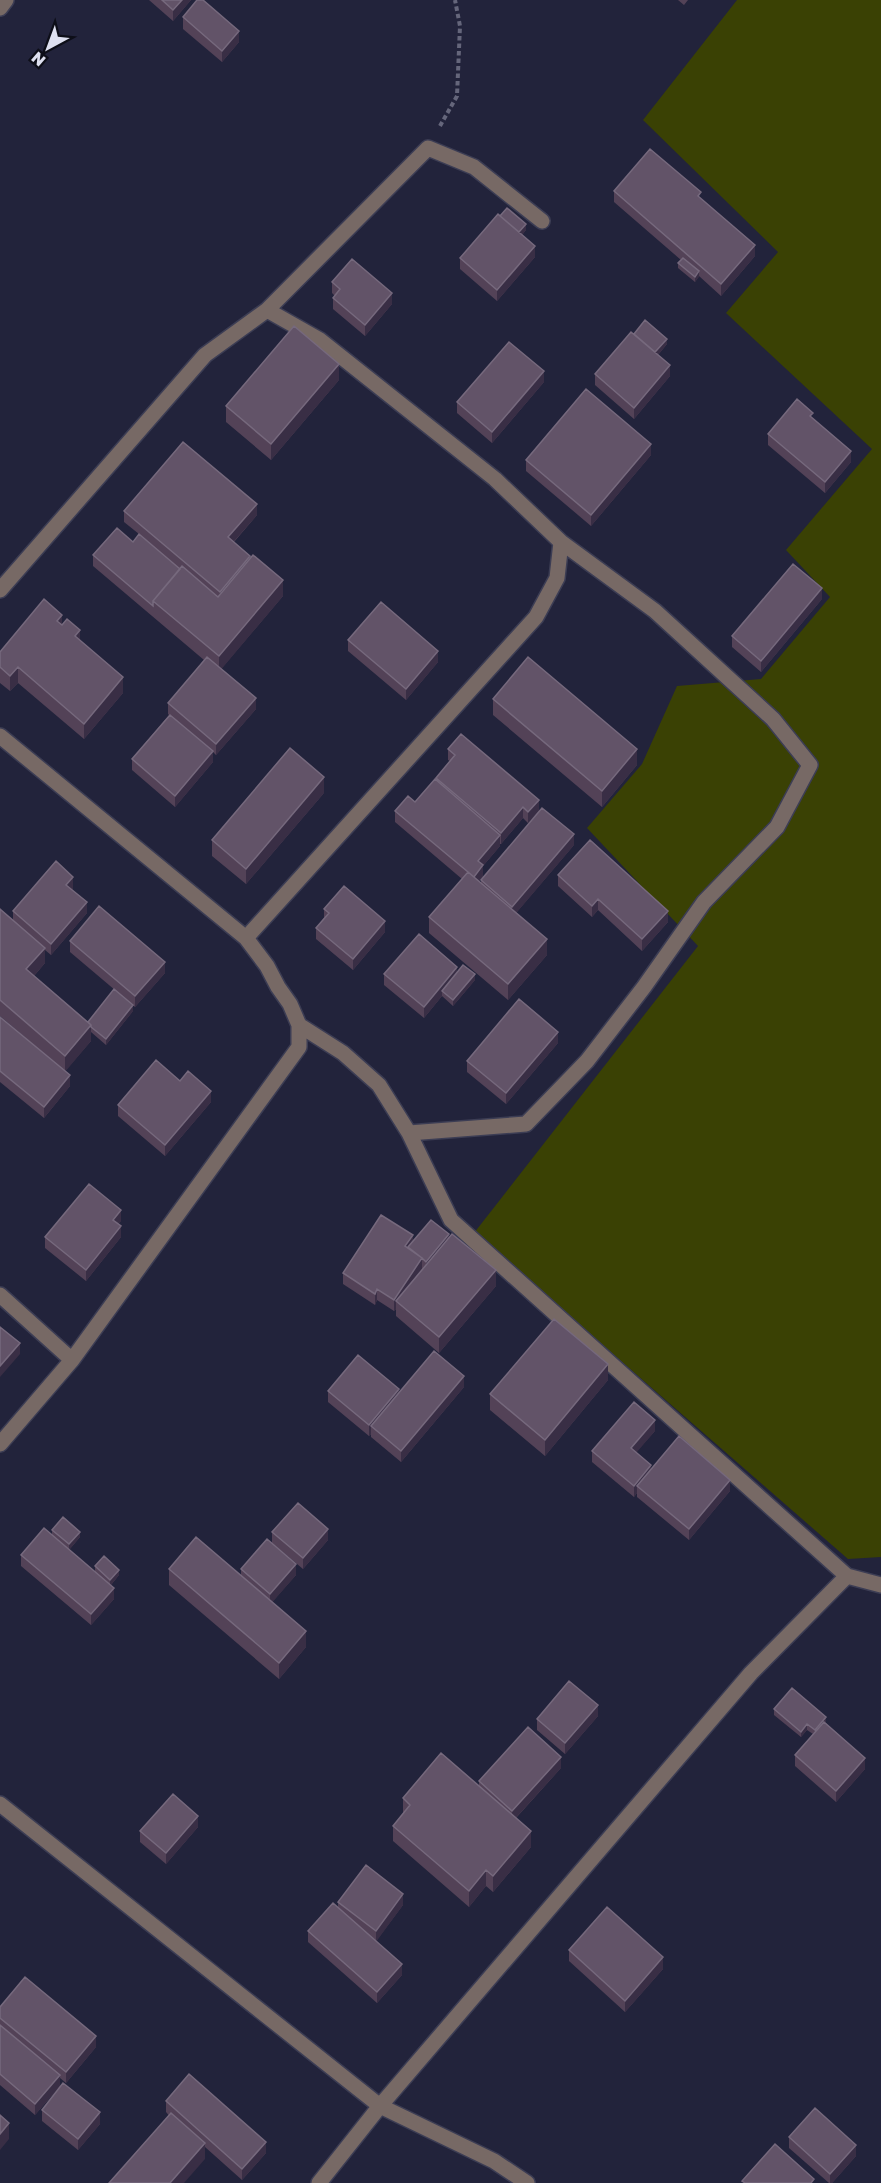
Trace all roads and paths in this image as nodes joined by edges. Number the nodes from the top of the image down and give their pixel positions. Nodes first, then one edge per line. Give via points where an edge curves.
1 (6, 0) edge
2 (455, 0) edge
3 (0, 8) edge
4 (428, 148) junction
5 (542, 220) dead end
6 (267, 310) junction
7 (561, 542) junction
8 (0, 590) edge
9 (0, 735) edge
10 (246, 938) junction
11 (299, 1025) junction
12 (409, 1133) junction
13 (0, 1295) edge
14 (72, 1360) junction
15 (0, 1444) edge
16 (847, 1576) junction
17 (881, 1584) edge
18 (0, 1804) edge
19 (380, 2106) junction
20 (319, 2183) edge
21 (527, 2183) edge

1 - 3 street
2 - 4 path via 460,26 457,96
4 - 5 street via 474,167
4 - 6 street
6 - 7 street via 330,347 495,479
6 - 8 street via 205,355
7 - 10 street via 557,578 536,617
7 - 12 street via 655,611 773,719 810,765 777,827 704,902 587,1061 526,1124
9 - 10 street
10 - 11 street via 267,966
11 - 12 street via 343,1053 379,1085
11 - 14 street via 299,1047
12 - 16 street via 452,1220
13 - 14 street
14 - 15 street
16 - 17 street
16 - 19 street via 751,1673
18 - 19 street
19 - 20 street
19 - 21 street via 494,2161

